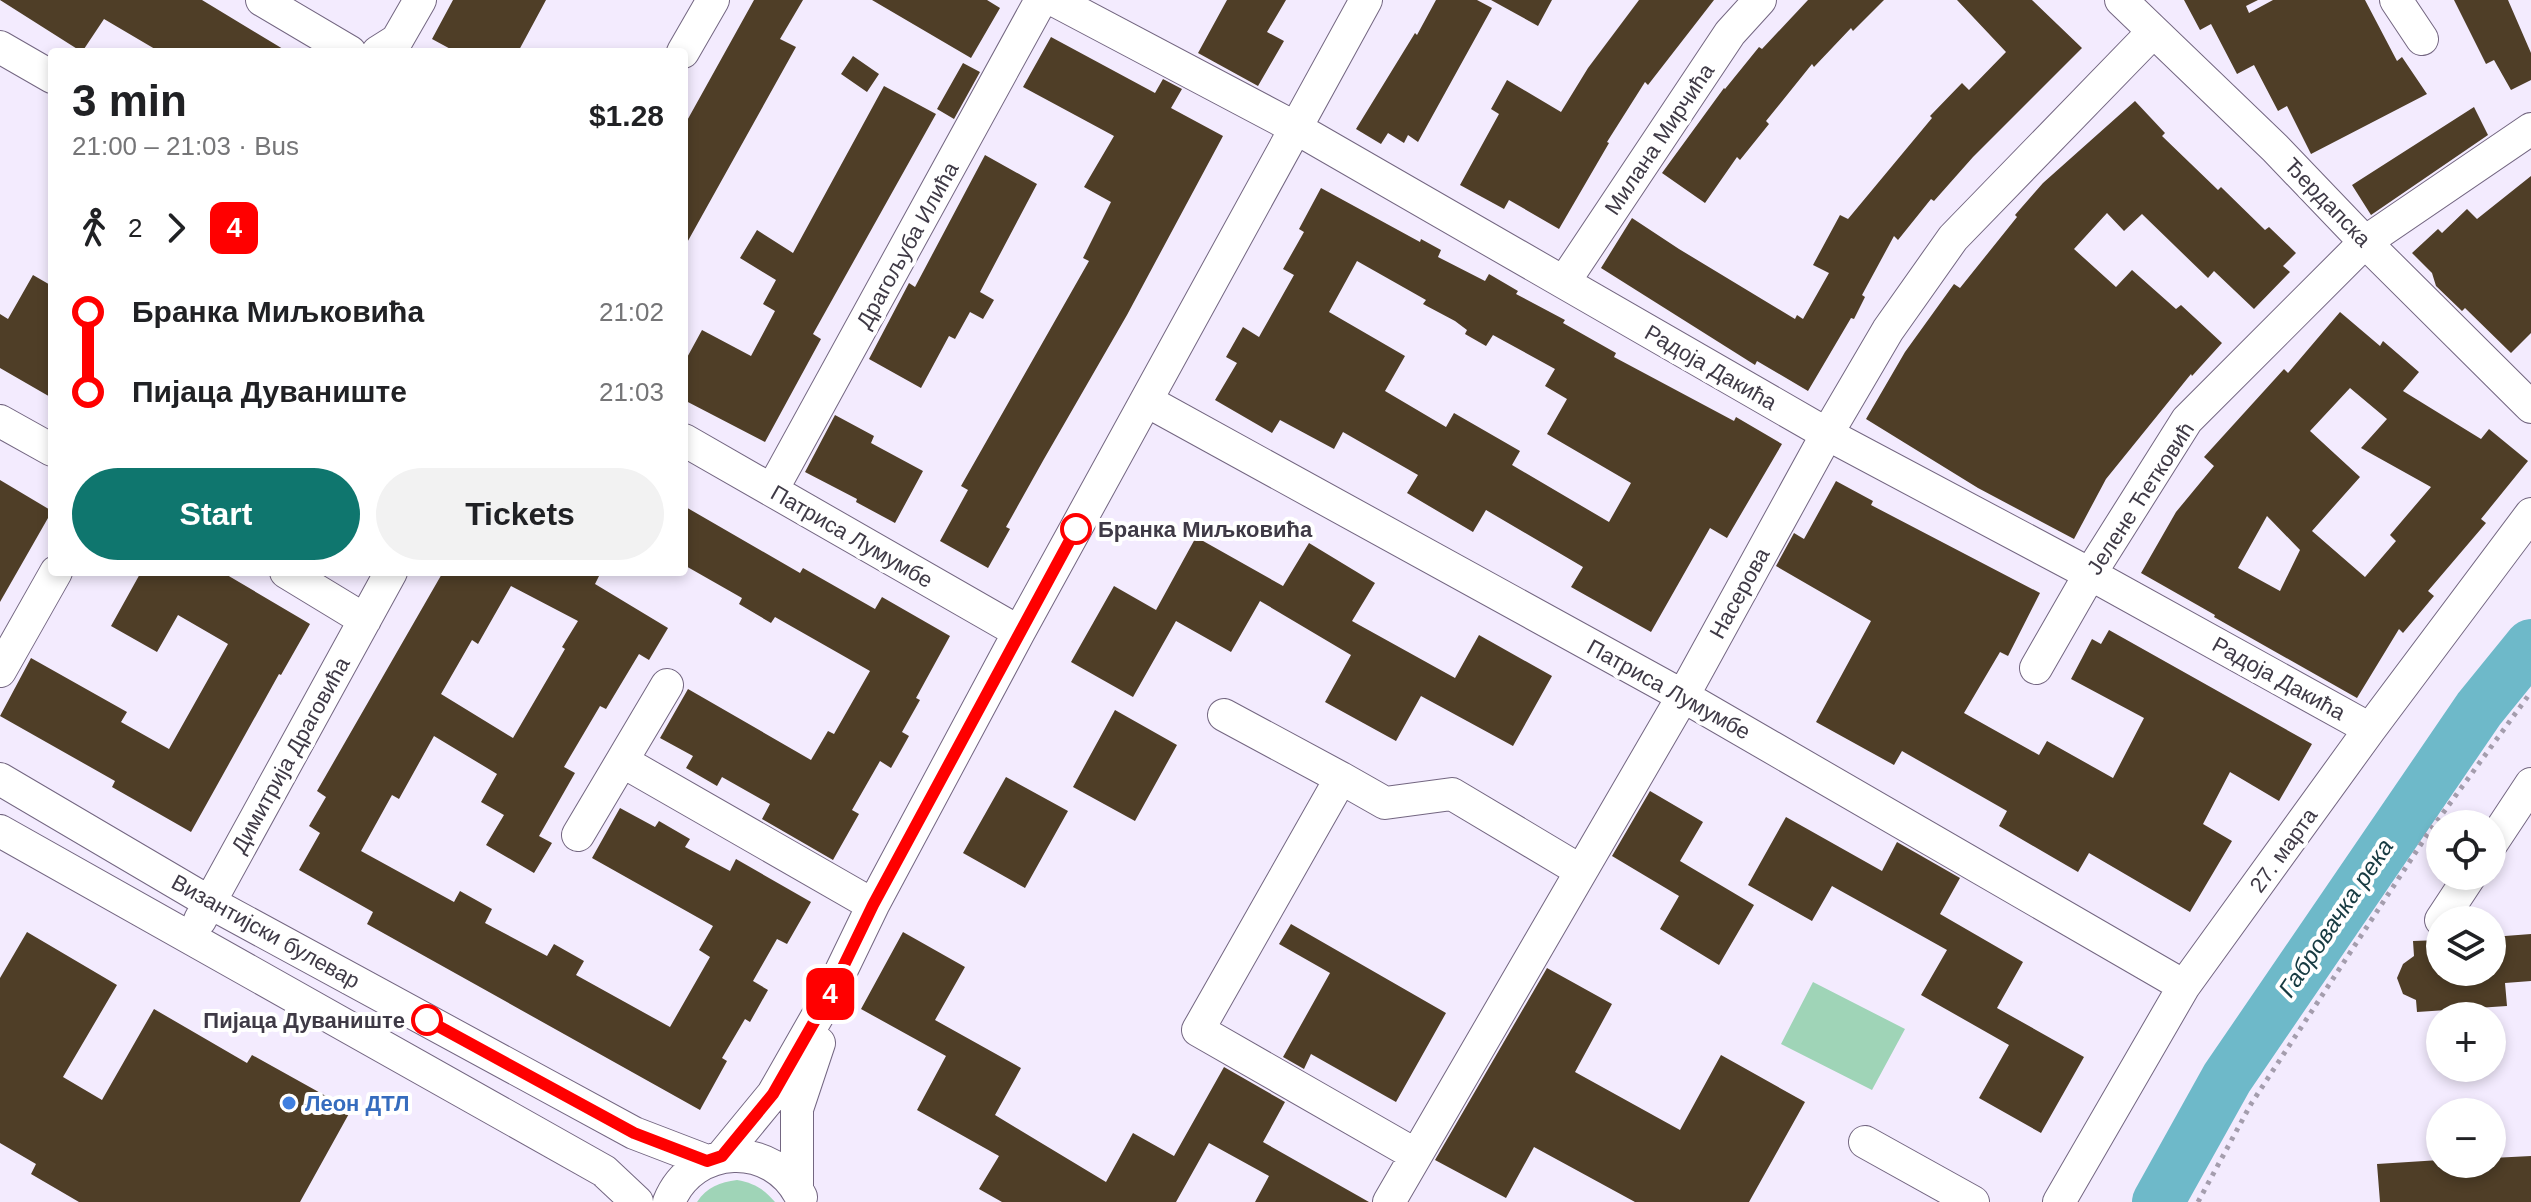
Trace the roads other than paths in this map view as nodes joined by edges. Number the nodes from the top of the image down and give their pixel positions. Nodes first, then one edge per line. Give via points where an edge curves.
1 (262, 0) edge
2 (420, 0) edge
3 (713, 0) edge
4 (1041, 0) edge
5 (1054, 0) edge
6 (1366, 0) edge
7 (1760, 0) edge
8 (2121, 0) edge
9 (2396, 0) edge
10 (2153, 32) junction
11 (2422, 39) dead end
12 (0, 47) edge
13 (343, 48) edge
14 (384, 48) edge
15 (685, 48) edge
16 (48, 75) edge
17 (1294, 127) junction
18 (2531, 129) edge
19 (2365, 242) junction
20 (1564, 282) junction
21 (1147, 401) junction
22 (2531, 407) edge
23 (0, 421) edge
24 (1827, 434) junction
25 (688, 442) edge
26 (48, 448) edge
27 (772, 490) junction
28 (2531, 514) edge
29 (2090, 574) junction
30 (54, 576) edge
31 (293, 576) edge
32 (389, 576) edge
33 (365, 620) junction
34 (1019, 632) junction
35 (2036, 668) dead end
36 (0, 671) edge
37 (667, 685) dead end
38 (1683, 696) junction
39 (1224, 715) dead end
40 (2370, 729) junction
41 (622, 761) junction
42 (1341, 778) junction
43 (0, 779) edge
44 (2531, 784) edge
45 (2506, 822) edge
46 (0, 831) edge
47 (578, 835) dead end
48 (1581, 871) junction
49 (209, 902) junction
50 (873, 905) junction
51 (191, 939) junction
52 (2184, 986) junction
53 (830, 994) junction
54 (1865, 1142) dead end
55 (1416, 1155) junction
56 (714, 1158) junction
57 (800, 1195) edge
58 (637, 1202) edge
59 (669, 1202) edge
60 (1389, 1202) edge
61 (1973, 1202) edge
62 (2059, 1202) edge

1 - 13 street
2 - 14 street via 397,40
3 - 15 street
4 - 27 street, Драгољуба Илића
5 - 17 street, Радоја Дакића
6 - 17 street
7 - 20 street, Милана Мирчића via 1730,33
8 - 10 street, Ђердапска
9 - 11 street
10 - 19 street, Ђердапска
10 - 24 street, Насерова via 1953,238 1888,330
12 - 16 street
17 - 20 street, Радоја Дакића
17 - 21 street
18 - 19 street, Јелене Ћетковић
19 - 22 street, Ђердапска
19 - 29 street, Јелене Ћетковић via 2187,420
20 - 24 street, Радоја Дакића
21 - 34 street
21 - 38 street, Патриса Лумумбе
23 - 26 street
24 - 29 street, Радоја Дакића
24 - 38 street, Насерова
25 - 27 street, Патриса Лумумбе
27 - 34 street, Патриса Лумумбе
28 - 40 street, 27. марта
29 - 35 street, Јелене Ћетковић
29 - 40 street, Радоја Дакића
30 - 36 street
31 - 33 street
32 - 33 street, Димитрија Драговића
33 - 49 street, Димитрија Драговића
34 - 50 street
37 - 41 street
38 - 48 street, Насерова
38 - 52 street, Патриса Лумумбе
39 - 42 street
40 - 52 street, 27. марта
41 - 47 street
41 - 50 street
42 - 48 street via 1385,803 1452,794
42 - 55 street via 1198,1030
43 - 49 street, Византијски булевар
44 - 45 street
46 - 51 street, Византијски булевар
48 - 55 street, Насерова
49 - 51 street, Димитрија Драговића
49 - 56 street, Византијски булевар via 634,1133
50 - 53 street
51 - 58 street, Византијски булевар via 610,1175
52 - 62 street, 27. марта
53 - 56 street via 773,1094
53 - 57 street via 797,1109
54 - 61 street
55 - 60 street, Насерова
56 - 57 street, Византијски булевар via 744,1155 764,1161 783,1172
56 - 59 street via 679,1183

